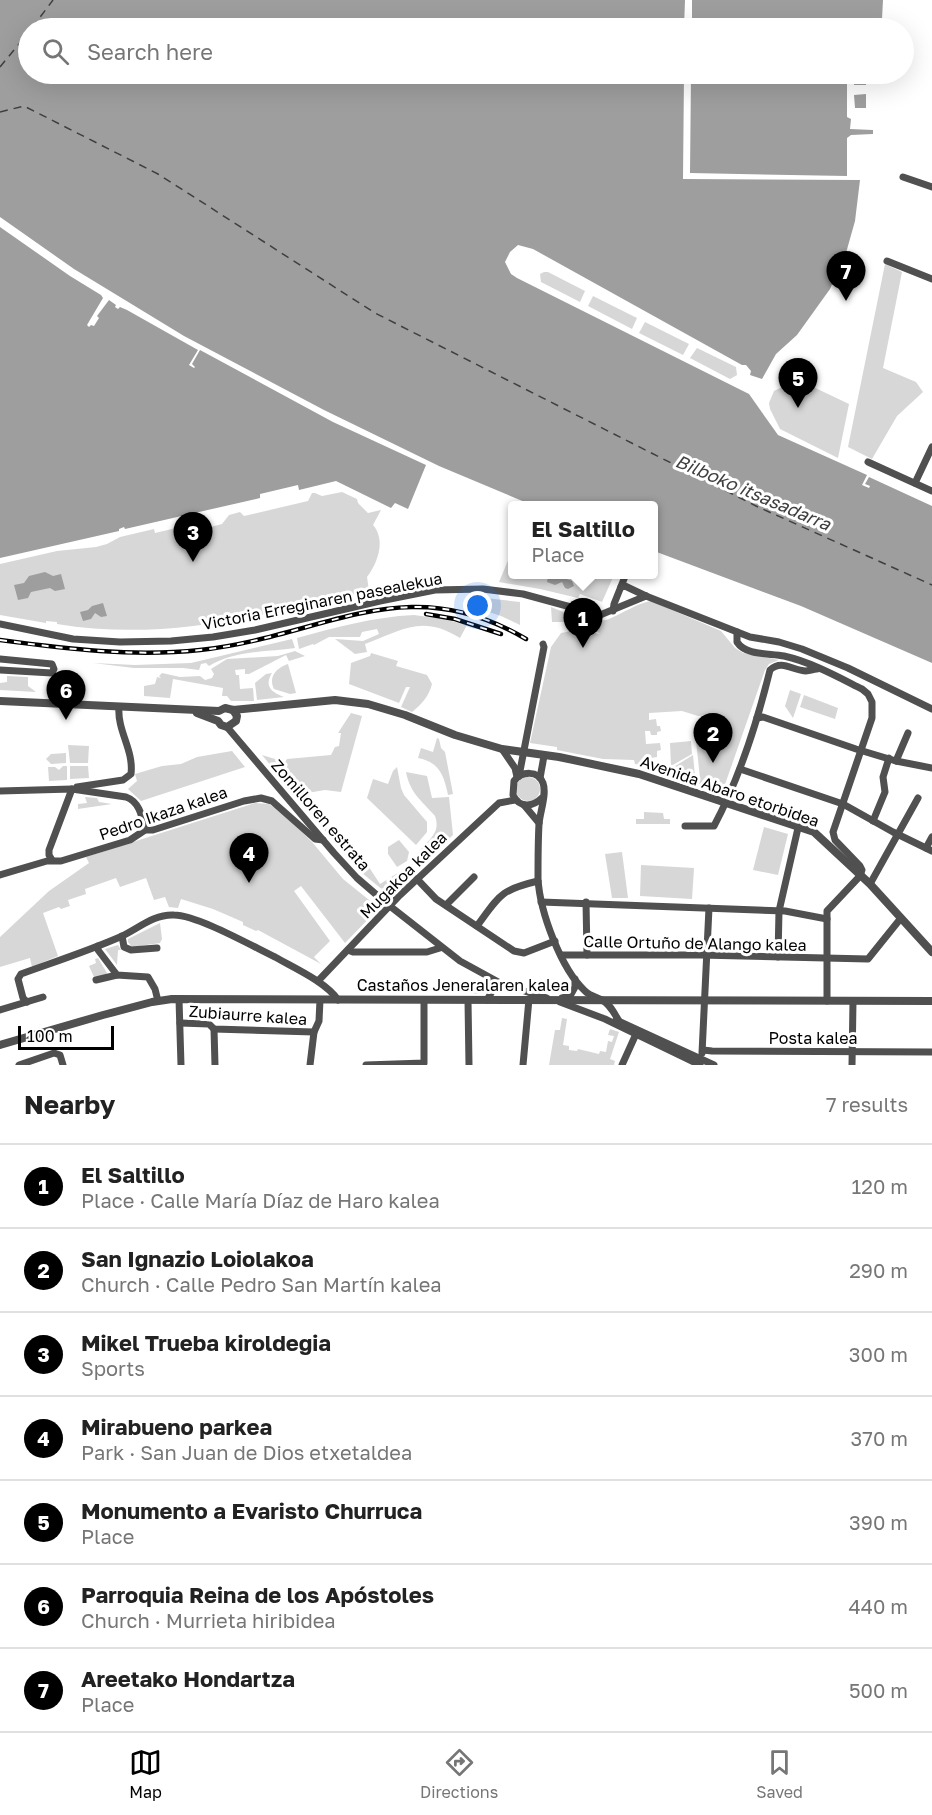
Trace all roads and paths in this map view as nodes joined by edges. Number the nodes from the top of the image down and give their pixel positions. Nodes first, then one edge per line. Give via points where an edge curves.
1 (903, 177) dead end
2 (932, 186) edge
3 (887, 261) dead end
4 (932, 279) edge
5 (932, 447) edge
6 (868, 462) dead end
7 (915, 483) junction
8 (932, 491) edge
9 (624, 579) edge
10 (621, 587) junction
11 (646, 596) junction
12 (614, 611) junction
13 (0, 624) edge
14 (737, 632) junction
15 (543, 644) dead end
16 (0, 658) edge
17 (817, 669) junction
18 (0, 670) edge
19 (0, 701) edge
20 (119, 707) junction
21 (932, 710) edge
22 (190, 711) junction
23 (219, 711) junction
24 (757, 718) junction
25 (233, 720) junction
26 (218, 721) junction
27 (908, 733) dead end
28 (502, 749) junction
29 (862, 751) junction
30 (522, 752) junction
31 (544, 756) junction
32 (892, 760) junction
33 (932, 768) edge
34 (740, 769) junction
35 (518, 776) junction
36 (540, 778) junction
37 (72, 789) junction
38 (0, 791) edge
39 (543, 797) junction
40 (918, 798) dead end
41 (515, 800) junction
42 (727, 803) junction
43 (843, 804) junction
44 (524, 805) junction
45 (873, 821) junction
46 (539, 823) junction
47 (686, 826) dead end
48 (798, 828) junction
49 (146, 830) junction
50 (814, 832) junction
51 (833, 832) junction
52 (898, 835) junction
53 (932, 837) edge
54 (323, 840) junction
55 (929, 849) edge
56 (52, 860) junction
57 (0, 874) edge
58 (860, 876) junction
59 (474, 877) dead end
60 (417, 879) junction
61 (538, 881) junction
62 (870, 884) junction
63 (541, 902) junction
64 (586, 902) junction
65 (446, 905) junction
66 (390, 906) junction
67 (709, 908) junction
68 (779, 911) junction
69 (901, 918) junction
70 (827, 919) junction
71 (477, 926) junction
72 (122, 936) junction
73 (555, 941) junction
74 (98, 946) junction
75 (157, 948) dead end
76 (440, 948) junction
77 (348, 950) junction
78 (932, 952) edge
79 (587, 955) junction
80 (706, 955) junction
81 (562, 956) junction
82 (777, 957) junction
83 (827, 959) junction
84 (117, 975) junction
85 (487, 977) junction
86 (575, 979) junction
87 (96, 980) dead end
88 (318, 981) junction
89 (44, 997) dead end
90 (179, 999) junction
91 (529, 999) junction
92 (320, 1000) junction
93 (338, 1000) junction
94 (468, 1000) junction
95 (487, 1000) junction
96 (555, 1000) junction
97 (573, 1000) junction
98 (620, 1000) junction
99 (704, 1000) junction
100 (827, 1000) junction
101 (158, 1001) junction
102 (424, 1001) junction
103 (853, 1001) junction
104 (932, 1001) edge
105 (27, 1002) junction
106 (605, 1002) junction
107 (0, 1010) edge
108 (600, 1015) junction
109 (617, 1018) junction
110 (180, 1023) junction
111 (214, 1029) junction
112 (314, 1032) junction
113 (636, 1034) junction
114 (0, 1045) edge
115 (703, 1050) junction
116 (852, 1052) junction
117 (932, 1052) edge
118 (699, 1063) edge
119 (19, 1065) edge
120 (63, 1065) edge
121 (181, 1065) edge
122 (214, 1065) edge
123 (310, 1065) edge
124 (366, 1065) edge
125 (469, 1065) edge
126 (523, 1065) edge
127 (622, 1065) edge
128 (714, 1065) edge
129 (852, 1065) edge

1 - 2 street
3 - 4 street
5 - 7 street
6 - 7 street
7 - 8 street
9 - 10 street
10 - 11 street
10 - 12 street
11 - 12 street
11 - 14 street
12 - 13 street, Victoria Erreginaren pasealekua via 592,615 542,598 483,589 435,590 255,630 171,641 73,639
14 - 17 street via 737,642 744,649 786,657
14 - 21 street via 779,642 848,668
15 - 30 street
16 - 18 street via 52,664 54,669 52,674
17 - 24 street via 807,672 782,665 774,667
17 - 29 street via 862,689 870,697 873,710
19 - 20 street
20 - 22 street
20 - 37 street via 131,774 123,780
22 - 23 street, Avenida Abaro etorbidea
22 - 26 street
23 - 25 street, Avenida Abaro etorbidea via 225,708
23 - 26 street
24 - 29 street
24 - 34 street
25 - 26 street via 221,725
25 - 28 street, Avenida Abaro etorbidea via 255,709 354,701
25 - 54 street, Zomilloren estrata via 236,738
27 - 32 street
28 - 30 street, Avenida Abaro etorbidea
28 - 35 street
29 - 32 street
29 - 43 street
30 - 31 street, Avenida Abaro etorbidea
30 - 35 street
31 - 36 street
31 - 42 street, Avenida Abaro etorbidea via 639,774
32 - 33 street
32 - 45 street via 883,777 885,792
34 - 42 street
34 - 43 street
35 - 36 street via 531,773
35 - 41 street via 512,785
36 - 39 street
37 - 38 street
37 - 49 street via 134,800
37 - 56 street via 49,850
39 - 44 street
39 - 46 street
40 - 52 street
41 - 44 street
41 - 60 street, Mugakoa kalea via 499,803
42 - 47 street via 714,826
42 - 48 street, Avenida Abaro etorbidea
43 - 45 street
43 - 51 street
44 - 46 street
45 - 52 street
46 - 61 street
48 - 50 street, Avenida Abaro etorbidea
48 - 68 street
49 - 54 street, Pedro Ikaza kalea via 261,798 273,801 315,839
49 - 56 street, Pedro Ikaza kalea via 130,840 61,861
50 - 51 street
50 - 58 street, Avenida Abaro etorbidea
51 - 58 street via 835,840 860,866
52 - 55 street
52 - 62 street
53 - 55 street
54 - 66 street, Zomilloren estrata via 357,878
56 - 57 street, Pedro Ikaza kalea
58 - 62 street, Avenida Abaro etorbidea
58 - 70 street via 830,906
59 - 65 street
60 - 65 street
60 - 66 street, Mugakoa kalea
61 - 63 street
61 - 71 street via 501,894
62 - 69 street, Avenida Abaro etorbidea
63 - 64 street
63 - 73 street
64 - 67 street
64 - 79 street
65 - 71 street
66 - 76 street, Zomilloren estrata
66 - 77 street, Mugakoa kalea
67 - 68 street
67 - 80 street
68 - 70 street
68 - 82 street
69 - 78 street, Avenida Abaro etorbidea
69 - 83 street, Calle Ortuño de Alango kalea via 868,959
70 - 83 street
71 - 73 street via 518,952
72 - 74 street
72 - 75 street via 124,947 131,950
72 - 88 street via 161,916 187,916
73 - 81 street
74 - 84 street
74 - 105 street via 21,974 18,980
76 - 77 street via 427,952
76 - 85 street, Zomilloren estrata
77 - 88 street, Mugakoa kalea
79 - 80 street, Calle Ortuño de Alango kalea
79 - 81 street, Calle Ortuño de Alango kalea
80 - 82 street, Calle Ortuño de Alango kalea
80 - 99 street
81 - 86 street
82 - 83 street, Calle Ortuño de Alango kalea
83 - 100 street
84 - 87 street
84 - 101 street via 148,977
85 - 95 street via 494,988
85 - 96 street, Zomilloren estrata
86 - 96 street via 570,996
86 - 106 street
88 - 93 street
89 - 105 street
90 - 92 street, Castaños Jeneralaren kalea
90 - 101 street, Castaños Jeneralaren kalea
90 - 110 street
91 - 95 street, Castaños Jeneralaren kalea
91 - 96 street, Castaños Jeneralaren kalea
91 - 126 street
92 - 93 street, Castaños Jeneralaren kalea
92 - 112 street
93 - 102 street, Castaños Jeneralaren kalea
94 - 95 street, Castaños Jeneralaren kalea
94 - 102 street, Castaños Jeneralaren kalea
94 - 125 street
96 - 97 street, Castaños Jeneralaren kalea
96 - 108 street, Zomilloren estrata
97 - 106 street, Castaños Jeneralaren kalea
97 - 108 street
98 - 99 street, Castaños Jeneralaren kalea
98 - 106 street, Castaños Jeneralaren kalea
98 - 109 street
99 - 100 street, Castaños Jeneralaren kalea
99 - 115 street
100 - 103 street, Castaños Jeneralaren kalea
101 - 114 street, Castaños Jeneralaren kalea
102 - 124 street via 424,1063
103 - 104 street, Castaños Jeneralaren kalea
103 - 116 street
105 - 107 street
106 - 108 street
106 - 109 street
108 - 109 street
108 - 113 street
109 - 118 street
110 - 111 street, Zubiaurre kalea via 209,1024
110 - 121 street
111 - 112 street, Zubiaurre kalea
111 - 122 street
112 - 123 street
113 - 118 street
113 - 127 street
115 - 116 street, Posta kalea
115 - 118 street
116 - 117 street, Posta kalea
116 - 129 street
118 - 128 street
119 - 120 street via 54,1053 60,1055

